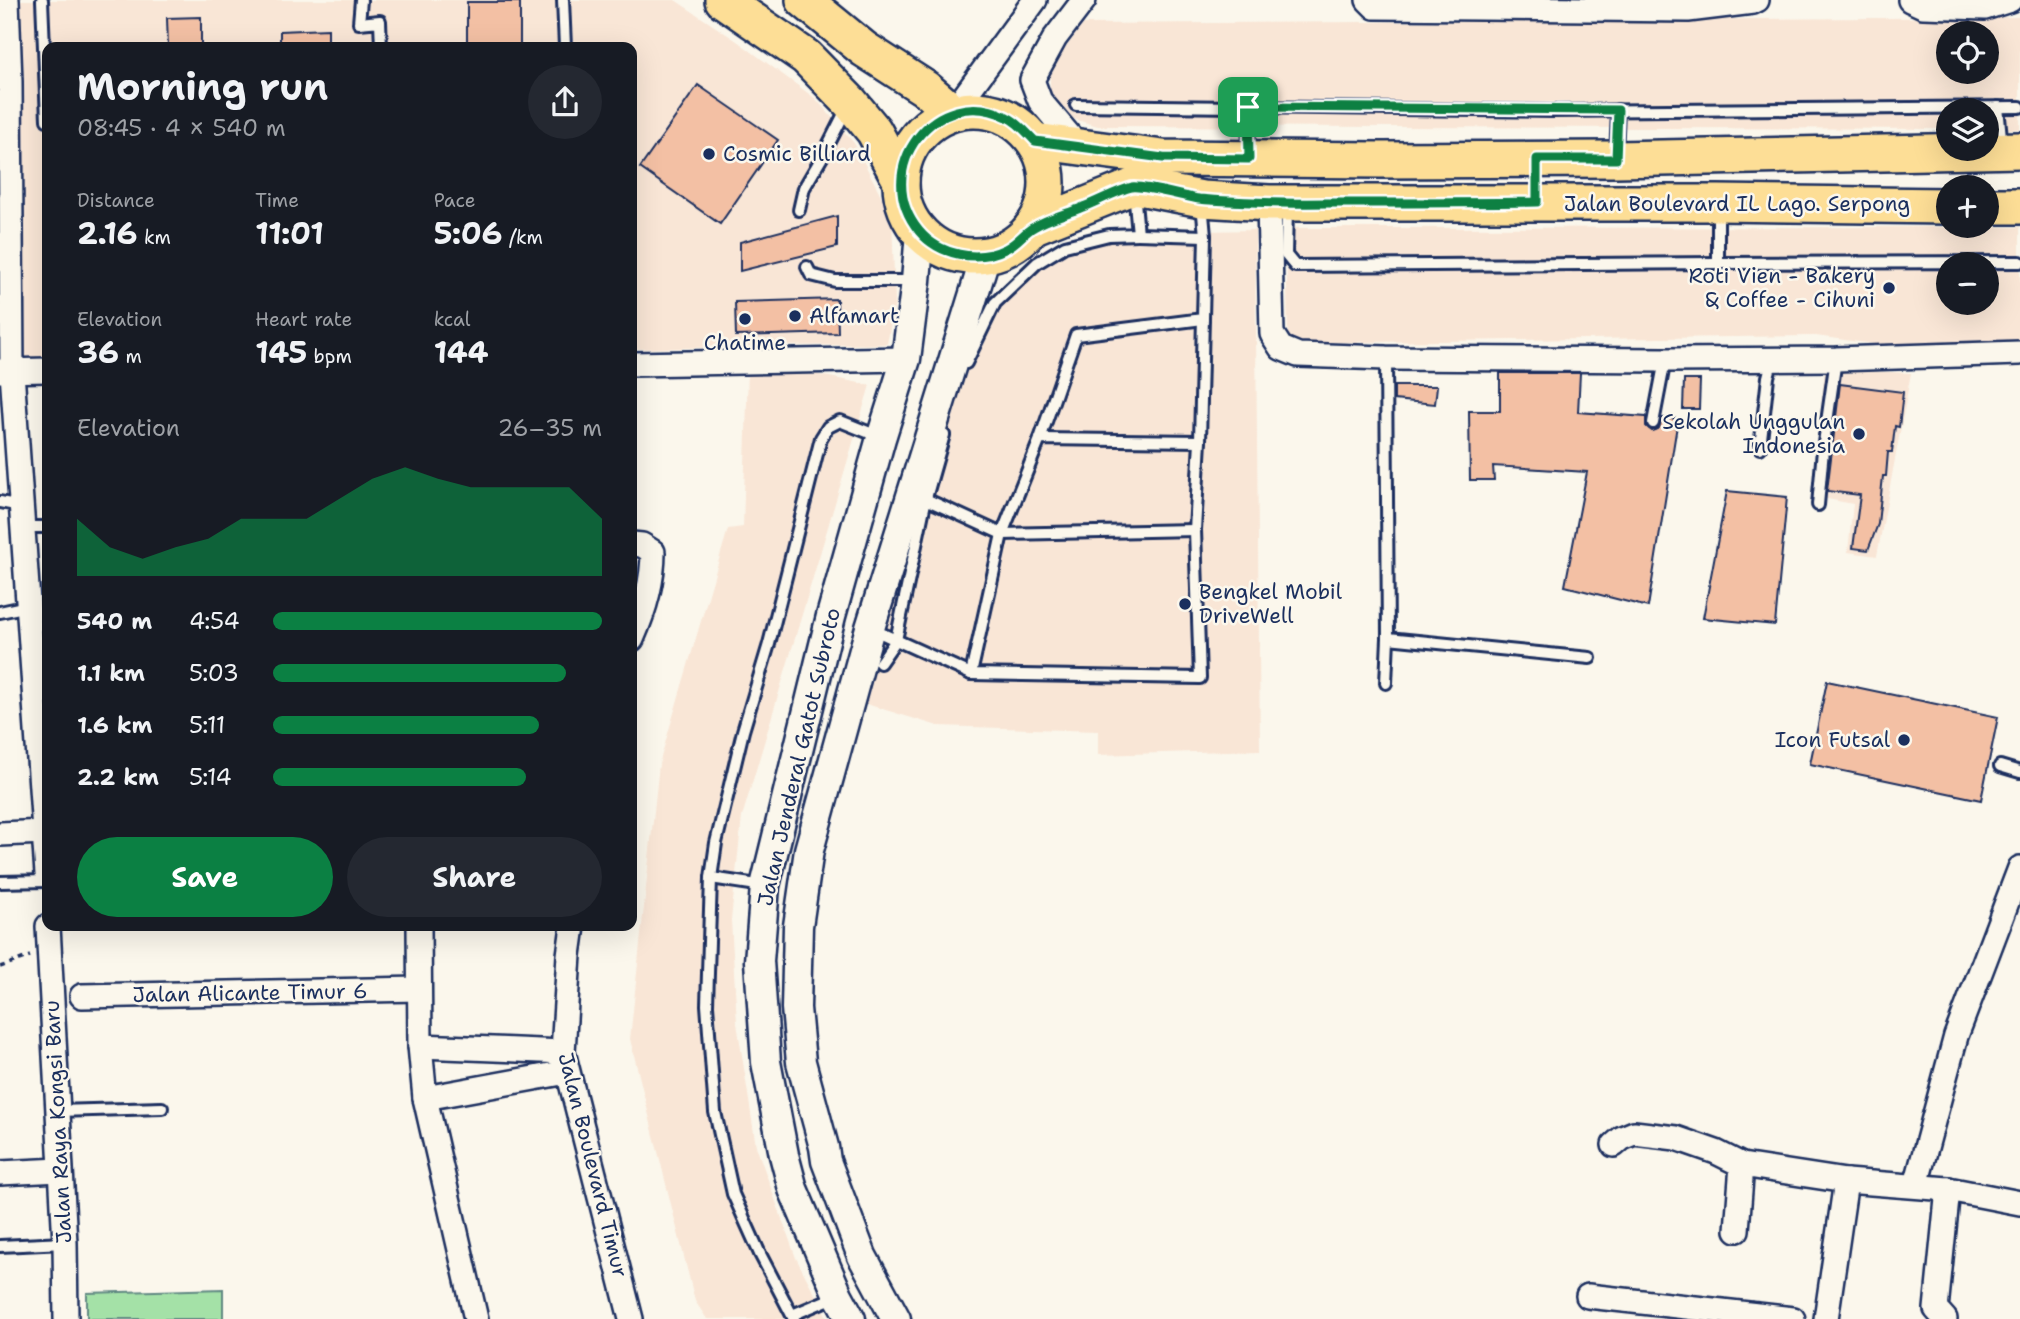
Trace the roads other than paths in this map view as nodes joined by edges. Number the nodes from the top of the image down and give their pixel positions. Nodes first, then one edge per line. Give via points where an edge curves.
1 (7, 0) edge
2 (42, 0) edge
3 (361, 0) edge
4 (563, 0) edge
5 (723, 0) edge
6 (804, 0) edge
7 (1035, 0) edge
8 (1084, 0) edge
9 (1368, 0) edge
10 (1757, 0) edge
11 (1910, 0) edge
12 (2010, 0) edge
13 (1513, 4) edge
14 (1688, 5) edge
15 (44, 42) edge
16 (381, 42) edge
17 (565, 42) edge
18 (4, 52) edge
19 (850, 102) junction
20 (1076, 105) dead end
21 (1248, 107) junction
22 (1936, 107) edge
23 (1999, 107) edge
24 (2020, 107) edge
25 (1618, 110) junction
26 (1999, 110) edge
27 (953, 112) junction
28 (1035, 141) junction
29 (1079, 147) junction
30 (2011, 150) edge
31 (1249, 159) junction
32 (1537, 159) junction
33 (1616, 159) junction
34 (901, 181) junction
35 (1134, 186) junction
36 (1202, 199) junction
37 (1537, 202) junction
38 (1278, 203) junction
39 (1718, 203) junction
40 (1936, 206) edge
41 (1999, 206) edge
42 (2020, 206) edge
43 (799, 210) dead end
44 (1032, 227) junction
45 (920, 232) junction
46 (1138, 234) junction
47 (1205, 236) junction
48 (986, 256) junction
49 (2020, 262) edge
50 (1718, 263) junction
51 (807, 267) dead end
52 (916, 281) junction
53 (1203, 319) junction
54 (2020, 353) edge
55 (1386, 358) junction
56 (1773, 358) junction
57 (906, 359) junction
58 (1836, 359) junction
59 (1665, 360) junction
60 (637, 364) edge
61 (42, 370) edge
62 (964, 370) dead end
63 (6, 372) edge
64 (949, 421) dead end
65 (1653, 423) dead end
66 (881, 438) junction
67 (1040, 439) junction
68 (1200, 442) junction
69 (1760, 449) dead end
70 (919, 496) junction
71 (1818, 505) dead end
72 (15, 512) edge
73 (42, 525) edge
74 (1195, 530) junction
75 (1002, 534) junction
76 (637, 544) edge
77 (0, 612) edge
78 (35, 614) edge
79 (831, 616) junction
80 (637, 628) edge
81 (870, 628) junction
82 (1388, 638) junction
83 (896, 640) junction
84 (1590, 658) dead end
85 (880, 663) dead end
86 (971, 674) junction
87 (1386, 683) dead end
88 (42, 742) edge
89 (2000, 766) dead end
90 (2020, 772) edge
91 (42, 832) edge
92 (0, 834) edge
93 (2020, 868) edge
94 (712, 878) junction
95 (42, 881) edge
96 (0, 883) edge
97 (765, 886) junction
98 (48, 931) edge
99 (419, 931) edge
100 (572, 931) edge
101 (419, 989) junction
102 (82, 996) dead end
103 (420, 1046) junction
104 (565, 1062) junction
105 (425, 1098) junction
106 (162, 1108) dead end
107 (57, 1111) junction
108 (1614, 1145) dead end
109 (824, 1147) junction
110 (784, 1155) junction
111 (1742, 1165) junction
112 (60, 1170) junction
113 (0, 1173) edge
114 (1846, 1181) junction
115 (1916, 1185) junction
116 (1948, 1189) junction
117 (2020, 1203) edge
118 (1737, 1230) dead end
119 (65, 1243) junction
120 (0, 1246) edge
121 (1588, 1296) dead end
122 (844, 1307) edge
123 (793, 1317) edge
124 (66, 1319) edge
125 (476, 1319) edge
126 (631, 1319) edge
127 (896, 1319) edge
128 (1793, 1319) edge
129 (1826, 1319) edge
130 (1945, 1319) edge

1 - 18 street
2 - 15 lane
3 - 16 lane via 359,23 380,21
4 - 17 lane
5 - 19 main road via 806,57
6 - 27 main road
7 - 27 street
8 - 29 street via 1055,38 1032,80 1040,101
9 - 13 street via 1376,7
10 - 14 street
11 - 12 street via 1923,6 1985,8
13 - 14 street
18 - 63 street
19 - 34 main road via 874,131
19 - 43 lane via 804,188
20 - 21 lane
21 - 25 lane
21 - 31 lane
22 - 25 lane
23 - 24 lane
25 - 33 lane
26 - 30 lane
27 - 28 main road via 972,109 1007,117
27 - 34 main road via 922,131 911,146
28 - 29 main road
28 - 44 main road via 1047,184 1041,212
29 - 31 main road via 1163,158
30 - 33 main road
31 - 32 main road
32 - 33 main road
32 - 37 main road
34 - 45 main road via 909,217
35 - 36 main road, Jalan Boulevard IL Lago. Serpong
35 - 44 main road
35 - 46 lane
36 - 38 main road, Jalan Boulevard IL Lago. Serpong
36 - 47 lane
37 - 38 main road, Jalan Boulevard IL Lago. Serpong
37 - 39 main road, Jalan Boulevard IL Lago. Serpong
38 - 50 lane via 1286,255 1295,266
38 - 55 street via 1272,334 1281,348 1298,355
39 - 40 main road, Jalan Boulevard IL Lago. Serpong
39 - 50 lane
41 - 42 main road
44 - 48 main road via 1020,241
45 - 48 main road via 950,252
45 - 52 street, Jalan Jenderal Gatot Subroto
46 - 47 lane
46 - 62 lane via 1109,235 1065,246 1037,263 995,303
47 - 53 lane
48 - 70 street, Jalan Jenderal Gatot Subroto
49 - 50 lane
51 - 52 lane via 811,275 835,281
52 - 57 street, Jalan Jenderal Gatot Subroto
53 - 67 lane via 1076,335
53 - 68 lane
54 - 58 street
55 - 59 street
55 - 82 lane
56 - 58 street
56 - 59 street
56 - 69 lane
57 - 60 street
57 - 66 street, Jalan Jenderal Gatot Subroto
58 - 71 lane
59 - 65 lane
61 - 63 street
63 - 72 street
64 - 70 lane
66 - 79 street, Jalan Jenderal Gatot Subroto
66 - 94 lane via 840,421 828,427 821,438 743,731
67 - 68 lane
67 - 75 lane
68 - 74 lane
70 - 75 lane
70 - 81 street, Jalan Jenderal Gatot Subroto
70 - 83 lane
72 - 73 lane
72 - 78 street
74 - 75 lane
74 - 86 lane via 1200,678
75 - 86 lane
76 - 80 street via 653,552 653,568
77 - 78 lane
78 - 88 street
79 - 81 street
79 - 97 street, Jalan Jenderal Gatot Subroto
81 - 83 lane
81 - 109 street, Jalan Jenderal Gatot Subroto via 809,850 798,926 796,1008 801,1062
82 - 84 lane
82 - 87 lane
83 - 85 lane
83 - 86 lane
89 - 90 lane
91 - 92 street
93 - 115 street via 1956,1036
94 - 97 lane
94 - 123 lane via 707,1005 715,1112 733,1194
95 - 96 lane
97 - 110 street, Jalan Jenderal Gatot Subroto via 759,961 766,1062
98 - 107 street, Jalan Raya Kongsi Baru
99 - 101 street
100 - 104 street, Jalan Boulevard Timur
101 - 102 street, Jalan Alicante Timur 6
101 - 103 street
103 - 104 street
103 - 105 street
104 - 105 street
104 - 126 street, Jalan Boulevard Timur
105 - 125 street
106 - 107 lane
107 - 112 street, Jalan Raya Kongsi Baru
108 - 111 street via 1634,1133 1676,1138
109 - 110 street
109 - 127 street, Jalan Jenderal Gatot Subroto via 862,1256
110 - 122 street, Jalan Jenderal Gatot Subroto via 793,1189
111 - 114 street
111 - 118 street
112 - 113 street
112 - 119 street, Jalan Raya Kongsi Baru
114 - 115 street
114 - 129 street
115 - 116 street
116 - 117 street
116 - 130 street via 1936,1308
119 - 120 lane
119 - 124 street, Jalan Raya Kongsi Baru
121 - 128 street
122 - 123 lane

